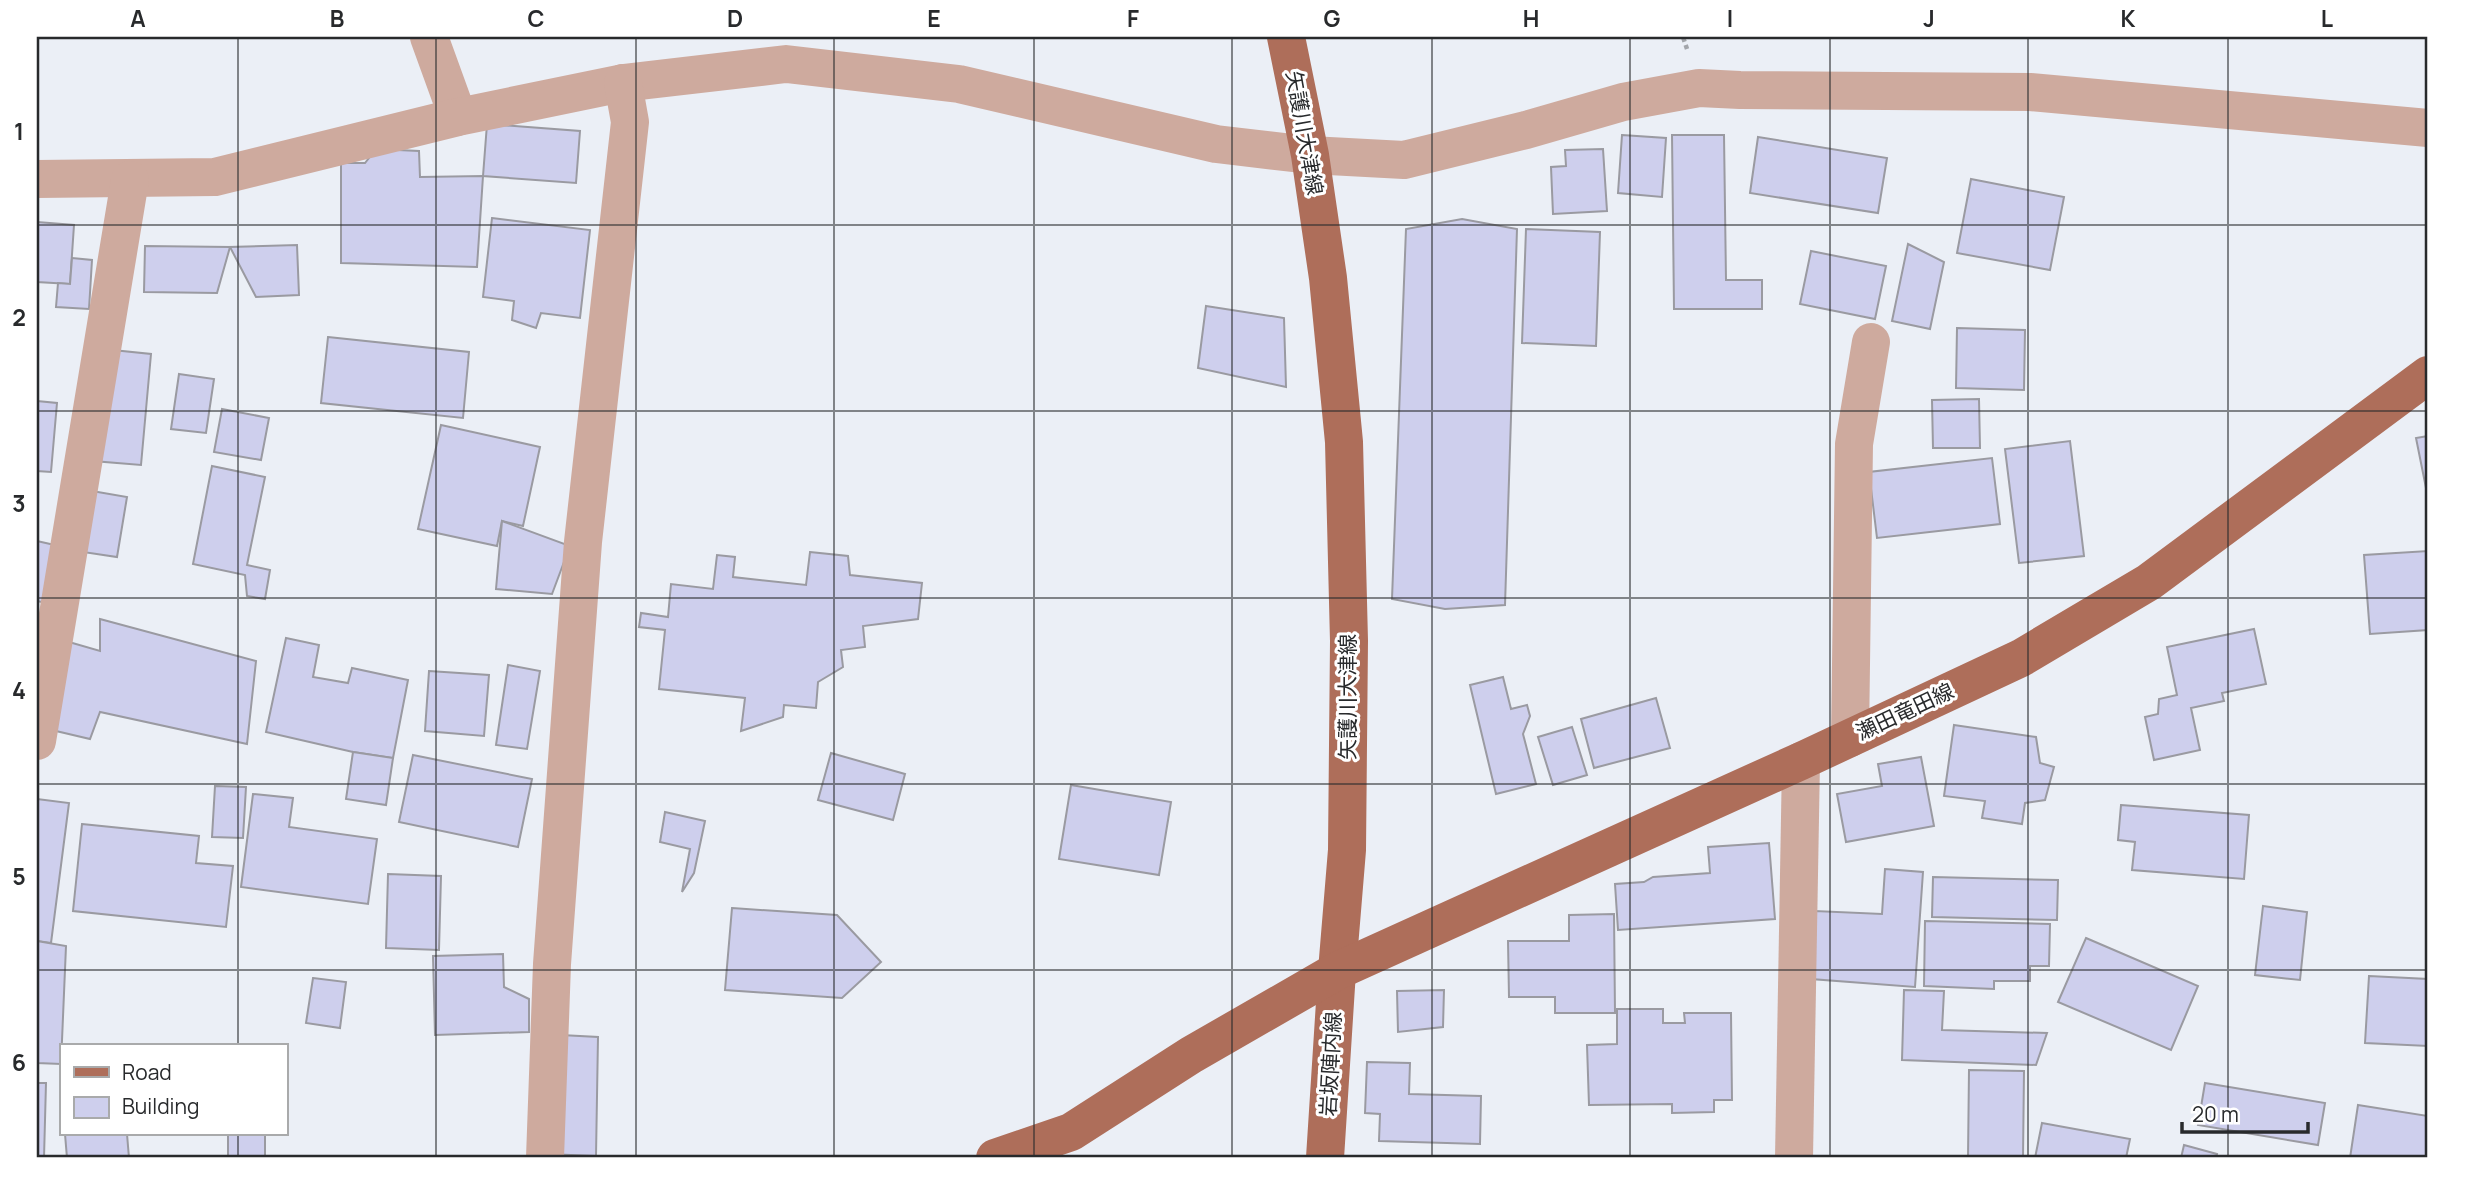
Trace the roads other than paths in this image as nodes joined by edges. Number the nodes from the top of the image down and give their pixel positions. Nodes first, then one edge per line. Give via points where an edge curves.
1 (429, 37) edge
2 (1286, 37) edge
3 (623, 83) junction
4 (458, 117) junction
5 (2428, 128) edge
6 (1310, 155) junction
7 (37, 179) edge
8 (131, 180) junction
9 (1871, 342) dead end
10 (2428, 375) edge
11 (1850, 738) junction
12 (37, 741) edge
13 (1801, 761) junction
14 (1336, 971) junction
15 (545, 1158) edge
16 (995, 1158) edge
17 (1325, 1158) edge
18 (1794, 1158) edge

1 - 4 street
2 - 6 main road, 矢護川大津線
3 - 4 street
3 - 6 street via 786,64 959,84 1216,144
3 - 15 street via 630,122 583,542 552,964
4 - 8 street via 215,177
5 - 6 street via 2030,92 1699,88 1404,160
6 - 14 main road, 矢護川大津線 via 1344,442 1349,641 1347,850
7 - 8 street
8 - 12 street
9 - 11 street via 1854,444
10 - 11 main road, 瀬田竜田線 via 2149,582 2021,658
11 - 13 main road, 瀬田竜田線
13 - 14 main road, 瀬田竜田線
13 - 18 street
14 - 16 main road via 1191,1055 1072,1132
14 - 17 main road, 岩坂陣内線

